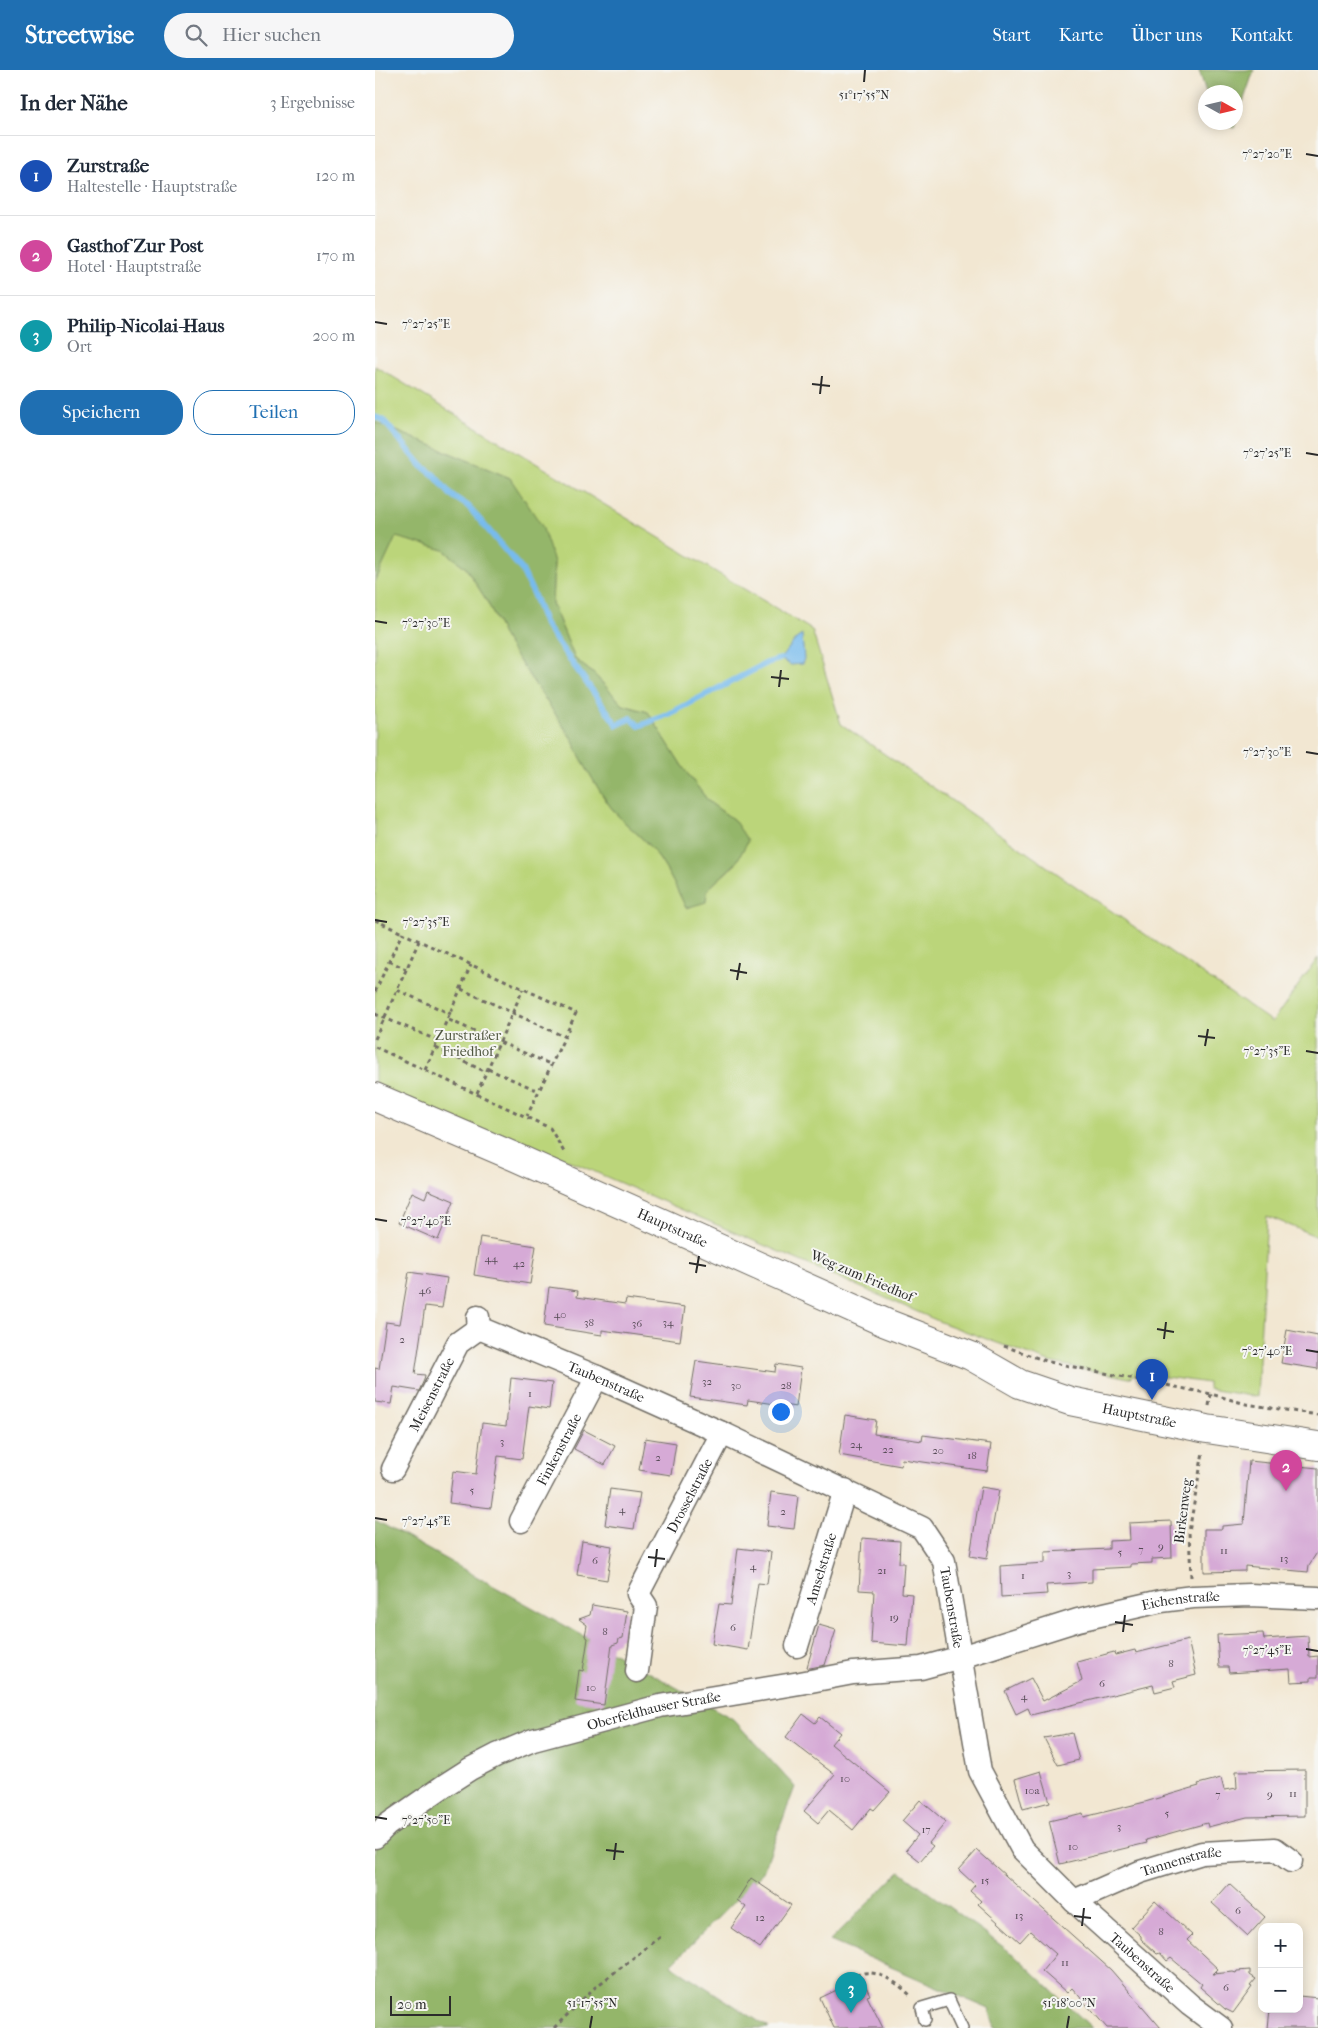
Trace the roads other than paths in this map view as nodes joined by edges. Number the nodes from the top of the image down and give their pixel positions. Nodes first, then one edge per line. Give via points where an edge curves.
1 (375, 1097) edge
2 (479, 1323) joint
3 (971, 1356) junction
4 (597, 1377) junction
5 (1318, 1428) edge
6 (722, 1433) junction
7 (1318, 1446) edge
8 (393, 1469) dead end
9 (845, 1490) junction
10 (521, 1521) dead end
11 (1318, 1598) edge
12 (797, 1646) dead end
13 (961, 1657) junction
14 (637, 1671) dead end
15 (375, 1837) edge
16 (1291, 1860) dead end
17 (1074, 1901) junction
18 (925, 2020) dead end
19 (962, 2028) edge
20 (1221, 2028) edge

1 - 3 main road, Hauptstraße via 886,1323
2 - 4 street, Taubenstraße
2 - 8 street, Meisenstraße via 458,1343
3 - 5 main road, Hauptstraße via 1113,1392
3 - 7 main road, Hauptstraße via 1020,1384 1070,1401 1207,1429
4 - 6 street, Taubenstraße
4 - 10 street, Finkenstraße
6 - 9 street, Taubenstraße
6 - 14 street, Drosselstraße via 638,1594 646,1606
9 - 12 street, Amselstraße
9 - 13 street, Taubenstraße via 922,1528 943,1561
11 - 13 street, Eichenstraße via 1193,1597 1078,1620
13 - 15 street, Oberfeldhauser Straße via 921,1668 853,1673 660,1706 533,1740 470,1769
13 - 17 street, Taubenstraße via 980,1771 1022,1849
16 - 17 street, Tannenstraße via 1275,1849 1203,1853 1140,1872
17 - 20 street, Taubenstraße via 1190,2005
18 - 19 lane via 922,2008 949,2000

